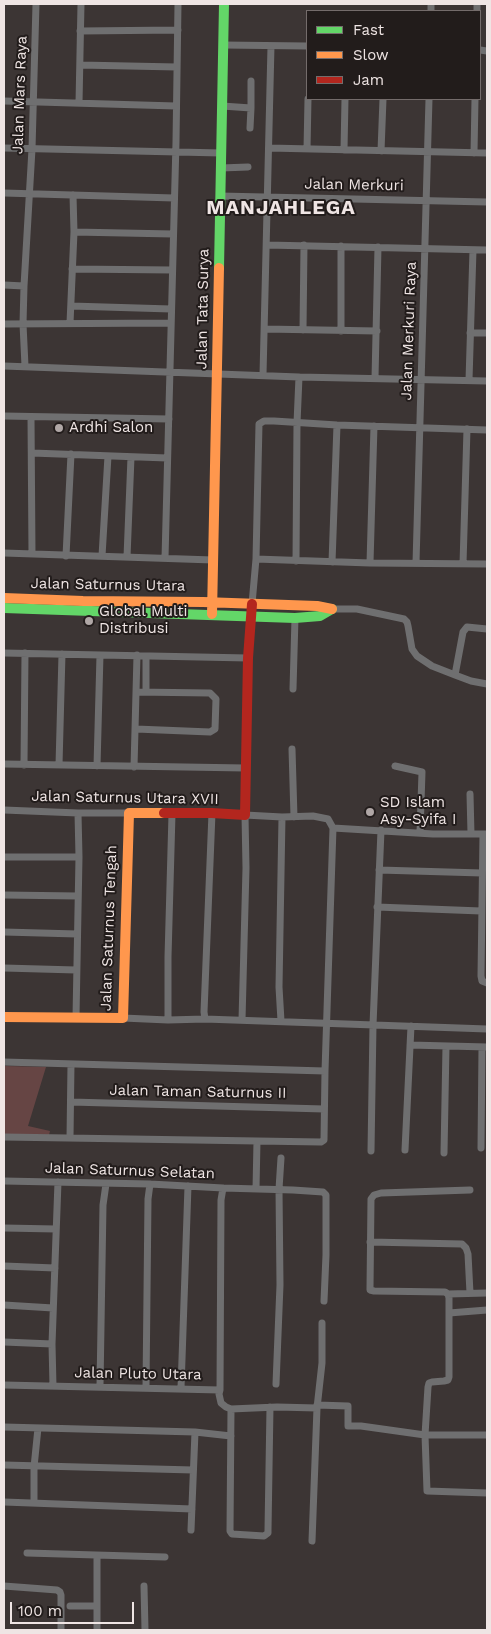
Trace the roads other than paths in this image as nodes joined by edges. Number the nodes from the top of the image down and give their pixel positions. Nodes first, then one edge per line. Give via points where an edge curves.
1 (36, 4) edge
2 (81, 4) edge
3 (178, 4) edge
4 (224, 4) edge
5 (178, 30) junction
6 (80, 31) junction
7 (223, 45) junction
8 (271, 46) junction
9 (306, 46) edge
10 (80, 65) junction
11 (177, 67) junction
12 (251, 81) dead end
13 (308, 100) edge
14 (345, 100) edge
15 (383, 100) edge
16 (429, 100) edge
17 (475, 100) edge
18 (4, 101) edge
19 (34, 103) junction
20 (79, 103) junction
21 (176, 106) junction
22 (222, 106) junction
23 (251, 108) junction
24 (250, 128) dead end
25 (4, 148) edge
26 (269, 148) junction
27 (32, 149) junction
28 (307, 149) junction
29 (344, 150) junction
30 (381, 151) junction
31 (428, 151) junction
32 (176, 152) junction
33 (221, 153) junction
34 (474, 153) junction
35 (487, 153) edge
36 (248, 167) dead end
37 (221, 168) junction
38 (4, 194) edge
39 (30, 194) junction
40 (73, 195) junction
41 (220, 196) junction
42 (268, 197) junction
43 (174, 198) junction
44 (426, 201) junction
45 (487, 202) edge
46 (74, 232) junction
47 (173, 234) junction
48 (267, 244) junction
49 (304, 246) junction
50 (341, 246) junction
51 (378, 247) junction
52 (425, 248) junction
53 (473, 250) junction
54 (487, 250) edge
55 (72, 269) junction
56 (172, 270) junction
57 (4, 284) edge
58 (24, 286) junction
59 (71, 306) junction
60 (171, 309) junction
61 (70, 323) junction
62 (171, 323) junction
63 (4, 324) edge
64 (23, 324) junction
65 (265, 329) junction
66 (302, 330) junction
67 (341, 331) junction
68 (377, 331) junction
69 (470, 333) junction
70 (487, 333) edge
71 (4, 366) edge
72 (25, 366) junction
73 (170, 372) junction
74 (217, 373) junction
75 (263, 375) junction
76 (299, 377) junction
77 (376, 378) junction
78 (421, 378) junction
79 (469, 380) junction
80 (487, 381) edge
81 (4, 416) edge
82 (31, 417) junction
83 (169, 419) junction
84 (297, 423) junction
85 (337, 425) junction
86 (374, 426) junction
87 (420, 427) junction
88 (466, 429) junction
89 (487, 430) edge
90 (32, 453) junction
91 (71, 454) junction
92 (108, 456) junction
93 (131, 457) junction
94 (167, 458) junction
95 (4, 553) edge
96 (32, 554) junction
97 (66, 556) junction
98 (102, 556) junction
99 (127, 557) junction
100 (165, 558) junction
101 (256, 559) junction
102 (213, 560) junction
103 (296, 561) junction
104 (332, 562) junction
105 (370, 563) junction
106 (416, 563) junction
107 (463, 564) junction
108 (487, 564) edge
109 (4, 598) edge
110 (212, 603) junction
111 (252, 604) junction
112 (4, 608) edge
113 (332, 609) junction
114 (212, 614) junction
115 (251, 615) junction
116 (295, 618) junction
117 (487, 629) edge
118 (4, 653) edge
119 (25, 653) junction
120 (62, 654) junction
121 (100, 655) junction
122 (136, 655) junction
123 (146, 656) junction
124 (248, 658) junction
125 (455, 675) junction
126 (487, 684) edge
127 (293, 689) dead end
128 (136, 692) junction
129 (146, 692) junction
130 (136, 729) junction
131 (292, 749) dead end
132 (4, 764) edge
133 (24, 765) junction
134 (59, 766) junction
135 (97, 766) junction
136 (395, 766) dead end
137 (134, 767) junction
138 (245, 768) junction
139 (470, 794) dead end
140 (4, 810) edge
141 (78, 813) junction
142 (129, 813) junction
143 (212, 813) junction
144 (172, 814) junction
145 (245, 815) junction
146 (282, 817) junction
147 (294, 817) junction
148 (333, 828) junction
149 (381, 830) junction
150 (420, 833) junction
151 (471, 834) junction
152 (485, 834) edge
153 (4, 857) edge
154 (79, 857) junction
155 (379, 870) junction
156 (482, 874) junction
157 (4, 895) edge
158 (78, 896) junction
159 (377, 907) junction
160 (481, 911) junction
161 (4, 932) edge
162 (77, 934) junction
163 (4, 968) edge
164 (76, 970) junction
165 (487, 983) edge
166 (4, 1016) edge
167 (76, 1018) junction
168 (122, 1018) junction
169 (205, 1019) junction
170 (168, 1020) junction
171 (242, 1020) junction
172 (280, 1021) junction
173 (327, 1024) junction
174 (373, 1025) junction
175 (411, 1026) junction
176 (487, 1029) edge
177 (410, 1045) junction
178 (446, 1046) junction
179 (485, 1047) edge
180 (4, 1062) edge
181 (71, 1064) junction
182 (325, 1070) junction
183 (71, 1102) junction
184 (324, 1109) junction
185 (4, 1137) edge
186 (70, 1138) junction
187 (257, 1141) junction
188 (480, 1148) dead end
189 (405, 1150) dead end
190 (371, 1151) dead end
191 (444, 1153) dead end
192 (281, 1158) dead end
193 (4, 1181) edge
194 (58, 1182) junction
195 (106, 1184) junction
196 (150, 1184) junction
197 (188, 1186) junction
198 (223, 1188) junction
199 (256, 1189) junction
200 (280, 1190) junction
201 (470, 1190) dead end
202 (4, 1228) edge
203 (56, 1229) junction
204 (370, 1242) junction
205 (4, 1266) edge
206 (55, 1268) junction
207 (470, 1293) junction
208 (487, 1293) edge
209 (448, 1294) junction
210 (324, 1301) dead end
211 (4, 1305) edge
212 (53, 1308) junction
213 (487, 1310) edge
214 (449, 1313) junction
215 (322, 1323) dead end
216 (4, 1342) edge
217 (52, 1344) junction
218 (276, 1384) dead end
219 (4, 1385) edge
220 (53, 1386) junction
221 (100, 1386) junction
222 (146, 1387) junction
223 (181, 1388) junction
224 (220, 1390) junction
225 (317, 1407) junction
226 (270, 1408) junction
227 (231, 1409) junction
228 (4, 1427) edge
229 (38, 1428) junction
230 (195, 1432) junction
231 (425, 1435) junction
232 (487, 1435) edge
233 (230, 1436) junction
234 (4, 1465) edge
235 (34, 1467) junction
236 (193, 1470) junction
237 (487, 1493) edge
238 (4, 1502) edge
239 (34, 1503) junction
240 (192, 1509) junction
241 (191, 1530) dead end
242 (312, 1540) dead end
243 (27, 1553) dead end
244 (97, 1556) junction
245 (165, 1558) dead end
246 (4, 1586) edge
247 (144, 1586) dead end
248 (70, 1606) dead end
249 (96, 1606) junction
250 (61, 1630) edge
251 (97, 1630) edge
252 (145, 1630) edge

1 - 19 street, Jalan Mars Raya
2 - 6 street
3 - 5 street
4 - 7 street, Jalan Tata Surya
5 - 6 street
5 - 11 street
6 - 10 street
7 - 8 street
7 - 22 street, Jalan Tata Surya
8 - 9 street
8 - 26 street
10 - 11 street
10 - 20 street
11 - 21 street
12 - 23 street
13 - 28 street
14 - 29 street
15 - 30 street
16 - 31 street, Jalan Merkuri Raya
17 - 34 street
18 - 19 street
19 - 20 street
19 - 27 street, Jalan Mars Raya
20 - 21 street
21 - 32 street
22 - 23 street
22 - 33 street, Jalan Tata Surya
23 - 24 street
25 - 27 street
26 - 28 street
26 - 42 street
27 - 32 street
27 - 39 street, Jalan Mars Raya
28 - 29 street
29 - 30 street
30 - 31 street
31 - 34 street
31 - 44 street, Jalan Merkuri Raya
32 - 33 street
32 - 43 street
33 - 37 street, Jalan Tata Surya
34 - 35 street
36 - 37 street
37 - 41 street, Jalan Tata Surya
38 - 39 street
39 - 40 street
39 - 58 street, Jalan Mars Raya
40 - 43 street
40 - 46 street
41 - 42 street, Jalan Merkuri
41 - 74 street, Jalan Tata Surya
42 - 44 street, Jalan Merkuri
42 - 48 street
43 - 47 street
44 - 45 street, Jalan Merkuri
44 - 52 street, Jalan Merkuri Raya
46 - 47 street
46 - 55 street
47 - 56 street
48 - 49 street
48 - 65 street
49 - 50 street
49 - 66 street
50 - 51 street
50 - 67 street
51 - 52 street
51 - 68 street
52 - 53 street
52 - 78 street, Jalan Merkuri Raya
53 - 54 street
53 - 69 street
55 - 56 street
55 - 59 street
56 - 60 street
57 - 58 street
58 - 64 street, Jalan Mars Raya
59 - 60 street
59 - 61 street
60 - 62 street
61 - 62 street
61 - 64 street
62 - 73 street
63 - 64 street
64 - 72 street, Jalan Mars Raya
65 - 66 street
65 - 75 street
66 - 67 street
67 - 68 street
68 - 77 street
69 - 70 street
69 - 79 street
71 - 72 street
72 - 73 street
73 - 74 street
73 - 83 street
74 - 75 street
74 - 102 street, Jalan Tata Surya
75 - 76 street
76 - 77 street
76 - 84 street
77 - 78 street
78 - 79 street
78 - 87 street, Jalan Merkuri Raya
79 - 80 street
81 - 82 street
82 - 83 street
82 - 90 street
83 - 94 street
84 - 85 street
84 - 101 street via 264,421 260,424
84 - 103 street
85 - 86 street
85 - 104 street
86 - 87 street
86 - 105 street
87 - 88 street
87 - 106 street, Jalan Merkuri Raya
88 - 89 street
88 - 107 street
90 - 91 street
90 - 96 street
91 - 92 street
91 - 97 street
92 - 93 street
92 - 98 street
93 - 94 street
93 - 99 street
94 - 100 street
95 - 96 street
96 - 97 street
97 - 98 street
98 - 99 street
99 - 100 street
100 - 102 street
101 - 103 street
101 - 111 street
102 - 110 street, Jalan Tata Surya
103 - 104 street
104 - 105 street
105 - 106 street
106 - 107 street
107 - 108 street
109 - 110 street, Jalan Saturnus Utara
110 - 111 street, Jalan Saturnus Utara
110 - 114 street, Jalan Tata Surya
111 - 113 street, Jalan Saturnus Utara
111 - 115 street
112 - 114 street, Jalan Saturnus Utara
113 - 116 street, Jalan Saturnus Utara via 320,616
113 - 125 street via 357,609 404,619 417,656
114 - 115 street, Jalan Saturnus Utara
115 - 116 street, Jalan Saturnus Utara
115 - 124 street
116 - 127 street
117 - 125 street via 467,628 463,632
118 - 119 street
119 - 120 street
119 - 133 street
120 - 121 street
120 - 134 street
121 - 122 street
121 - 135 street
122 - 123 street
122 - 128 street
123 - 124 street
123 - 129 street
124 - 138 street
125 - 126 street
128 - 129 street
128 - 130 street
129 - 130 street via 214,695 214,729 210,732
130 - 137 street
131 - 147 street
132 - 133 street
133 - 134 street
134 - 135 street
135 - 137 street
136 - 150 street via 422,772
137 - 138 street
138 - 145 street
139 - 151 street
140 - 141 street, Jalan Saturnus Utara XVII
141 - 142 street, Jalan Saturnus Utara XVII
141 - 154 street
142 - 144 street, Jalan Saturnus Utara XVII
142 - 168 street, Jalan Saturnus Tengah
143 - 144 street, Jalan Saturnus Utara XVII
143 - 145 street, Jalan Saturnus Utara XVII
143 - 169 street
144 - 170 street
145 - 146 street
145 - 171 street
146 - 147 street
146 - 172 street
147 - 148 street via 328,819
148 - 149 street
148 - 173 street
149 - 150 street
149 - 155 street
150 - 151 street
151 - 152 street
152 - 156 street
153 - 154 street
154 - 158 street
155 - 156 street
155 - 159 street
156 - 160 street
157 - 158 street
158 - 162 street
159 - 160 street
159 - 174 street
160 - 165 street via 481,976
161 - 162 street
162 - 164 street
163 - 164 street
164 - 167 street
166 - 167 street, Jalan Saturnus Tengah
167 - 168 street, Jalan Saturnus Tengah
168 - 170 street
169 - 170 street
169 - 171 street
171 - 172 street
172 - 173 street
173 - 174 street
173 - 182 street
174 - 175 street
174 - 190 street
175 - 176 street
175 - 177 street
177 - 178 street
177 - 189 street
178 - 179 street
178 - 191 street
179 - 188 street
180 - 181 street
181 - 182 street
181 - 183 street
182 - 184 street
183 - 184 street, Jalan Taman Saturnus II
183 - 186 street
184 - 187 street via 322,1142
185 - 186 street
186 - 187 street
187 - 199 street
192 - 200 street
193 - 194 street, Jalan Saturnus Selatan
194 - 195 street, Jalan Saturnus Selatan
194 - 203 street
195 - 196 street, Jalan Saturnus Selatan
195 - 221 street
196 - 197 street, Jalan Saturnus Selatan
196 - 222 street
197 - 198 street, Jalan Saturnus Selatan
197 - 223 street
198 - 199 street, Jalan Saturnus Selatan
198 - 224 street
199 - 200 street, Jalan Saturnus Selatan
200 - 210 street, Jalan Saturnus Selatan via 325,1194
200 - 218 street
201 - 204 street via 374,1195 371,1199
202 - 203 street
203 - 206 street
204 - 207 street via 462,1244 468,1254
204 - 209 street via 370,1290
205 - 206 street
206 - 212 street
207 - 208 street
207 - 209 street
209 - 214 street
211 - 212 street
212 - 217 street
213 - 214 street
214 - 231 street via 449,1377 448,1380 429,1383
215 - 225 street
216 - 217 street
217 - 220 street
219 - 220 street, Jalan Pluto Utara
220 - 221 street, Jalan Pluto Utara
221 - 222 street, Jalan Pluto Utara
222 - 223 street, Jalan Pluto Utara
223 - 224 street, Jalan Pluto Utara
224 - 227 street, Jalan Pluto Utara via 221,1403
225 - 226 street
225 - 231 street via 348,1406 348,1426
225 - 242 street
226 - 227 street
226 - 233 street via 268,1533 264,1536 230,1533
227 - 233 street
228 - 229 street
229 - 230 street
229 - 235 street
230 - 233 street
230 - 236 street
231 - 232 street
231 - 237 street via 427,1492
234 - 235 street
235 - 236 street
235 - 239 street
236 - 240 street
238 - 239 street
239 - 240 street
240 - 241 street
243 - 244 street
244 - 245 street
244 - 249 street
246 - 250 street via 60,1592
247 - 252 street
248 - 249 street
249 - 251 street

